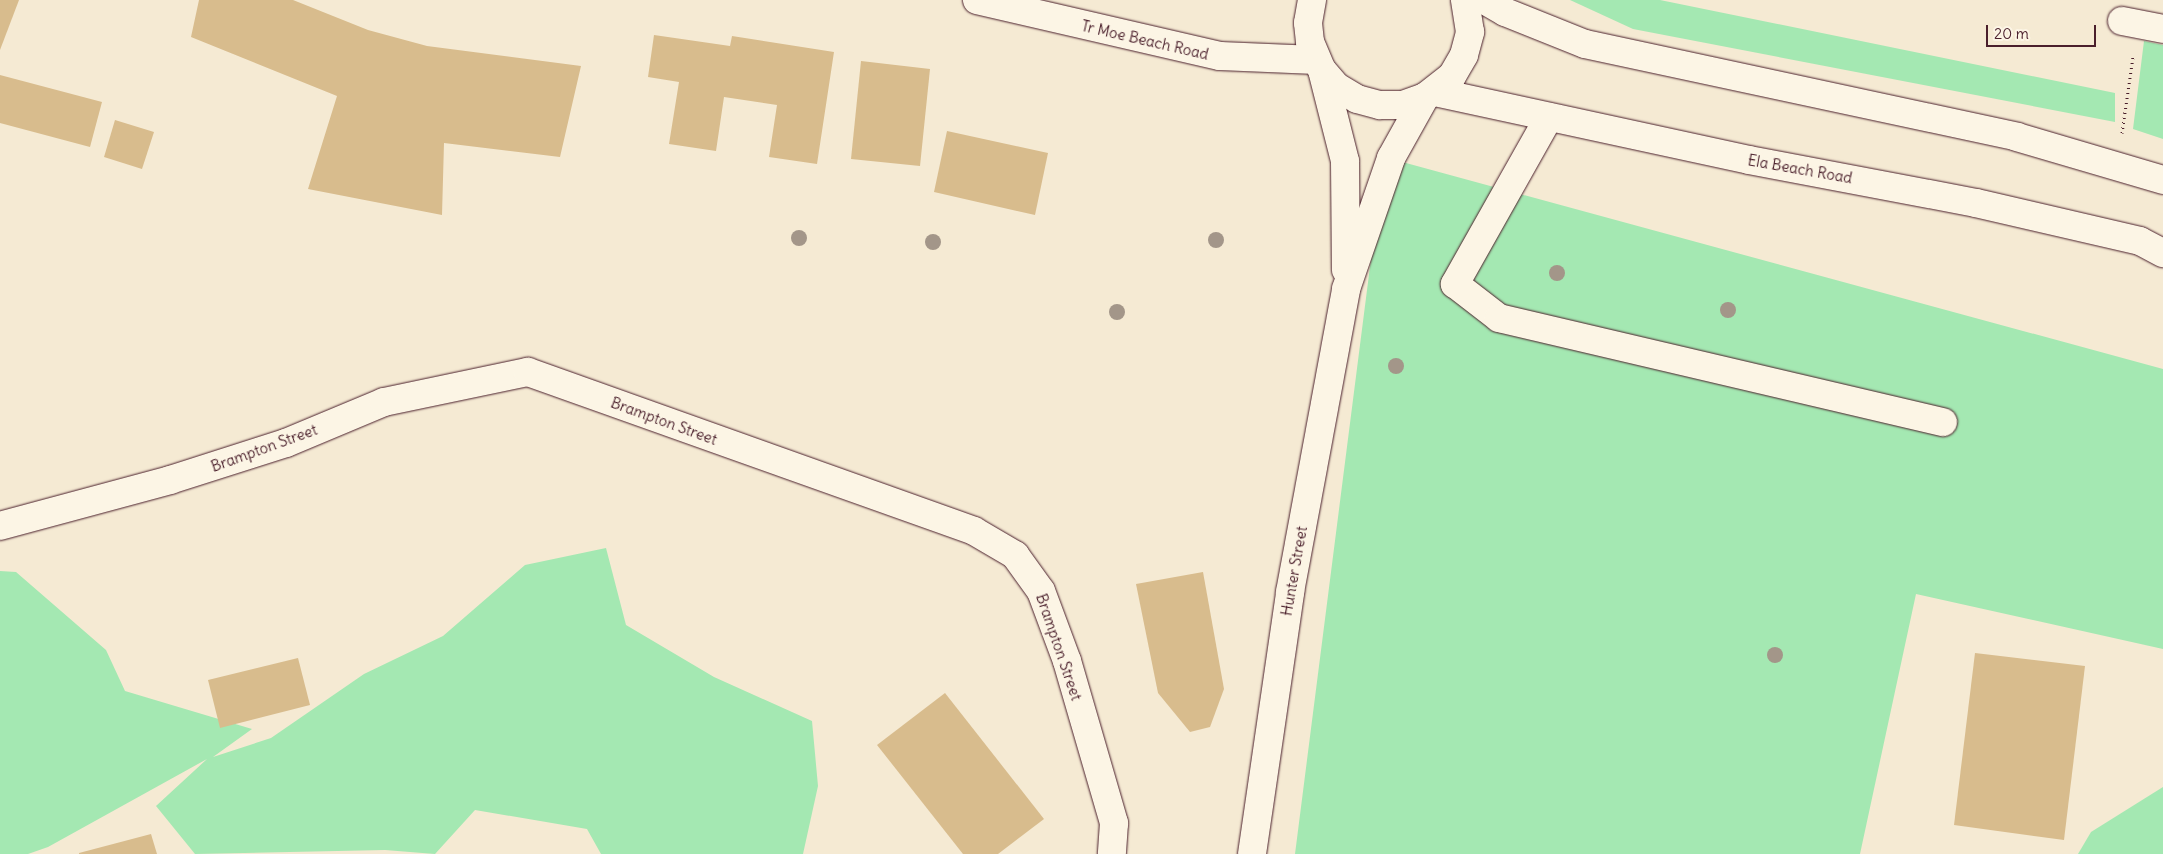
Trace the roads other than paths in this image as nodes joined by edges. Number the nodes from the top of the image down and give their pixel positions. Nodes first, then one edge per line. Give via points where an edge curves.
1 (977, 0) edge
2 (1312, 0) edge
3 (1465, 0) edge
4 (1484, 0) edge
5 (2122, 21) dead end
6 (2163, 29) edge
7 (1319, 65) junction
8 (1430, 95) junction
9 (1549, 117) junction
10 (2163, 180) edge
11 (2163, 253) edge
12 (1346, 289) junction
13 (1943, 422) dead end
14 (0, 526) edge
15 (1112, 854) edge
16 (1252, 854) edge

1 - 7 main road, Tr Moe Beach Road via 1220,56
2 - 7 main road, Hunter Street via 1308,23
3 - 8 main road via 1470,32 1464,55 1452,76
4 - 10 main road via 1504,12 1585,44 2017,137
5 - 6 main road
7 - 8 main road via 1337,87 1357,99 1380,105 1403,105
7 - 12 main road, Hunter Street via 1345,161
8 - 9 main road, Ela Beach Road
8 - 12 main road, Hunter Street via 1391,158
9 - 11 main road, Ela Beach Road via 1749,160 1986,205 2140,240
9 - 13 main road via 1455,284 1499,318
12 - 16 main road, Hunter Street via 1290,592
14 - 15 main road, Brampton Street via 188,475 286,443 384,402 528,372 974,532 1015,555 1041,591 1067,661 1114,823

